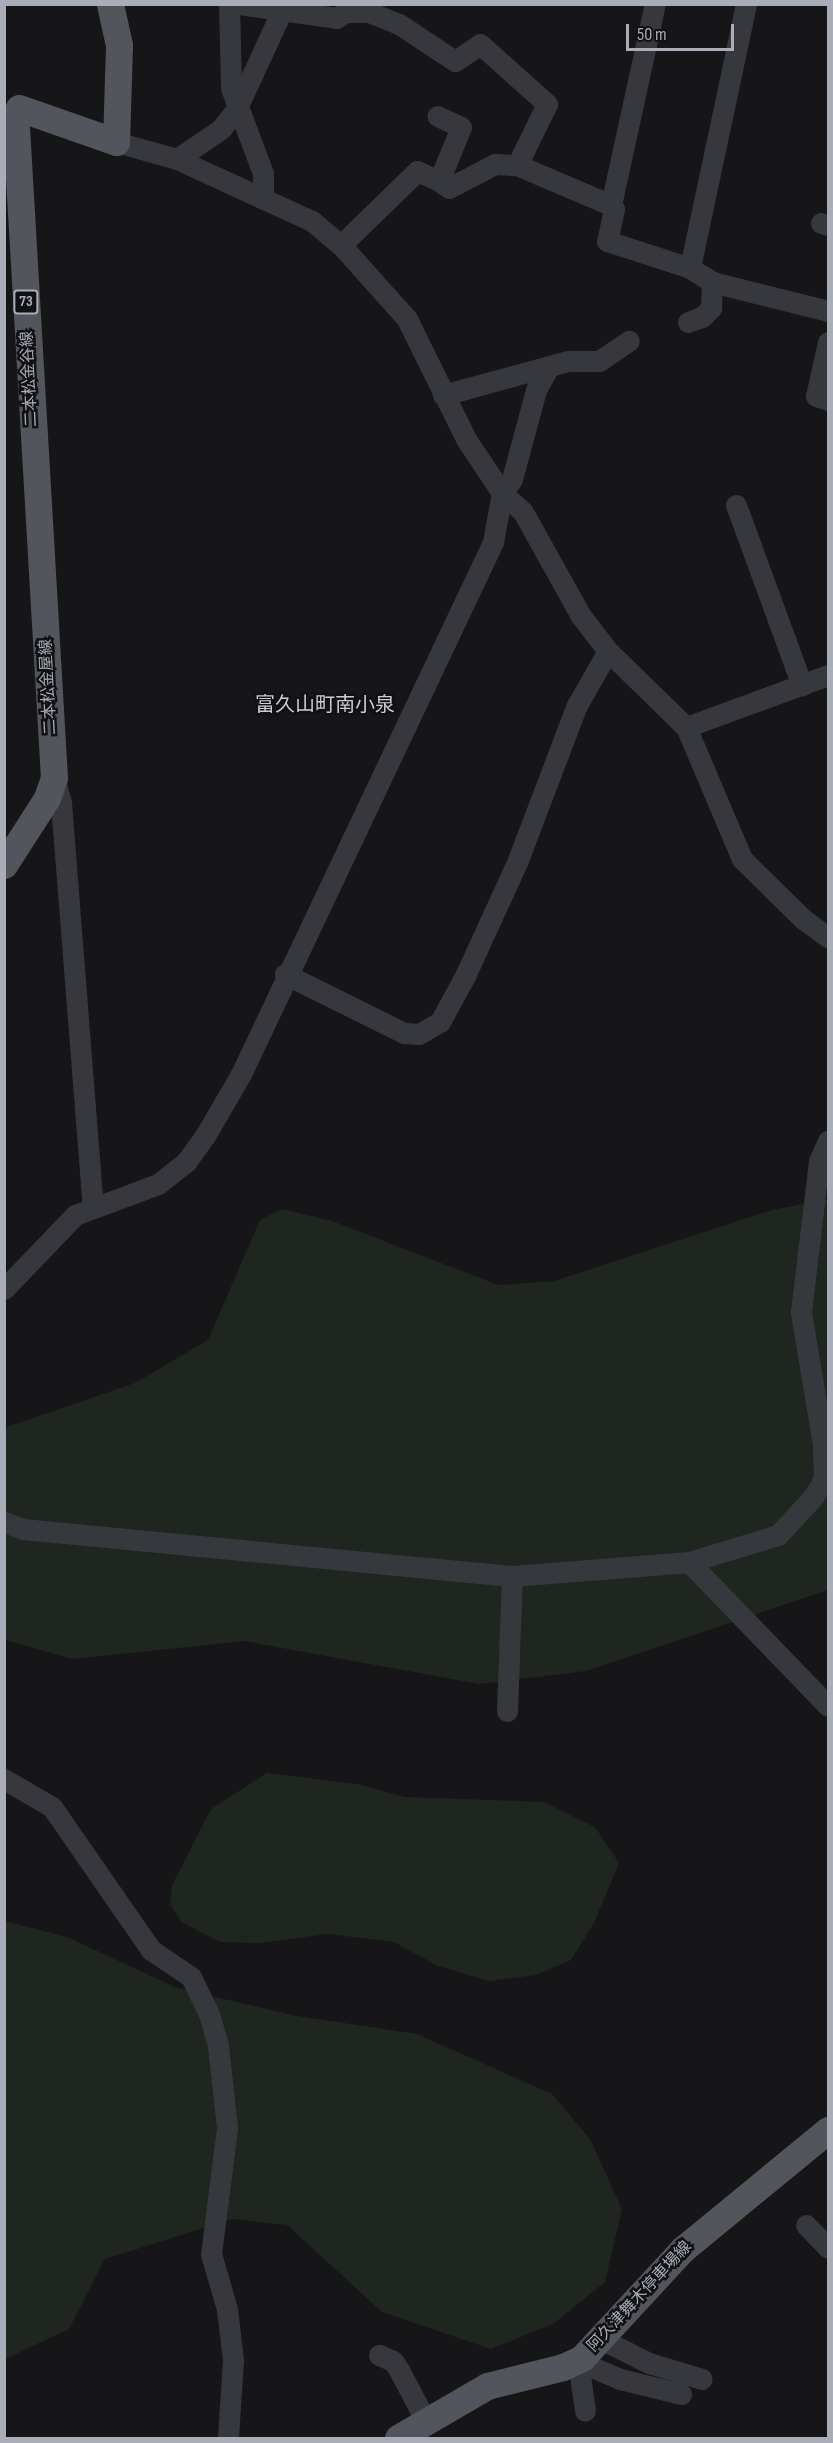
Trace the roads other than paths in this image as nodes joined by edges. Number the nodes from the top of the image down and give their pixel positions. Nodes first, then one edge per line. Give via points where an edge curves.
1 (110, 4) edge
2 (229, 4) edge
3 (239, 4) edge
4 (655, 4) edge
5 (746, 4) edge
6 (284, 7) edge
7 (12, 104) edge
8 (236, 110) junction
9 (437, 116) dead end
10 (116, 142) junction
11 (177, 159) junction
12 (517, 165) junction
13 (439, 181) junction
14 (12, 192) edge
15 (263, 200) junction
16 (611, 205) junction
17 (341, 246) junction
18 (690, 267) junction
19 (712, 282) junction
20 (828, 311) edge
21 (688, 322) dead end
22 (629, 341) dead end
23 (828, 342) edge
24 (549, 367) junction
25 (443, 395) junction
26 (828, 400) edge
27 (502, 493) junction
28 (39, 497) joint
29 (736, 505) dead end
30 (608, 651) junction
31 (828, 675) edge
32 (802, 685) junction
33 (687, 727) junction
34 (54, 778) junction
35 (4, 865) edge
36 (828, 937) edge
37 (285, 974) junction
38 (828, 1141) edge
39 (93, 1206) junction
40 (820, 1211) edge
41 (4, 1288) edge
42 (826, 1480) edge
43 (4, 1522) edge
44 (689, 1562) junction
45 (512, 1576) junction
46 (828, 1706) edge
47 (507, 1711) dead end
48 (4, 1779) edge
49 (828, 2130) edge
50 (806, 2225) dead end
51 (828, 2248) edge
52 (603, 2340) junction
53 (379, 2355) dead end
54 (578, 2361) junction
55 (702, 2379) dead end
56 (681, 2394) dead end
57 (585, 2412) dead end
58 (427, 2423) junction
59 (228, 2439) edge
60 (398, 2439) edge

1 - 10 main road via 119,45
2 - 8 street via 229,59
3 - 6 street
4 - 16 street
5 - 18 street
6 - 8 street
6 - 12 street via 336,18 346,12 369,12 399,24 455,61 480,44 547,104
7 - 10 main road, 二本松金谷線 / 73
7 - 14 main road, 二本松金谷線 / 73 via 16,126
8 - 11 street via 221,129
8 - 15 street via 262,173
9 - 13 street via 460,127
10 - 11 street
11 - 15 street
12 - 13 street via 495,164 449,188
12 - 16 street
13 - 17 street via 417,171
14 - 28 main road, 二本松金谷線 / 73
15 - 17 street via 312,221
16 - 18 street via 615,209 607,242
17 - 25 street via 407,319
18 - 19 street
19 - 20 street
19 - 21 street via 711,308 702,317
22 - 24 street via 598,361 580,359
23 - 26 street via 816,396
24 - 25 street
24 - 27 street via 536,390 512,479
25 - 27 street
27 - 30 street via 523,512 581,616
27 - 37 street via 493,542
28 - 34 main road, 二本松金屋線 / 73
29 - 32 street
30 - 33 street
30 - 37 street via 576,707 518,860 440,1022 419,1034 404,1033
31 - 32 street
32 - 33 street
33 - 36 street via 742,859 802,919
34 - 35 main road, 二本松金屋線 / 73 via 47,798
34 - 39 street via 61,803
37 - 39 street via 241,1074 186,1162 158,1184
38 - 40 street via 819,1161
39 - 41 street via 75,1215
40 - 42 street via 801,1312
42 - 44 street via 778,1535
43 - 45 street via 23,1529
44 - 45 street
44 - 46 street
45 - 47 street
48 - 59 street via 52,1807 151,1950 191,1977 209,2014 218,2046 227,2128 211,2254 227,2309 233,2360
49 - 52 main road, 阿久津舞木停車場線 via 683,2249
50 - 51 street
52 - 54 main road, 阿久津舞木停車場線
52 - 55 street via 650,2363
53 - 58 street via 393,2361
54 - 56 street via 620,2379
54 - 57 street
54 - 58 main road, 阿久津舞木停車場線 via 487,2386
58 - 60 main road, 阿久津舞木停車場線

